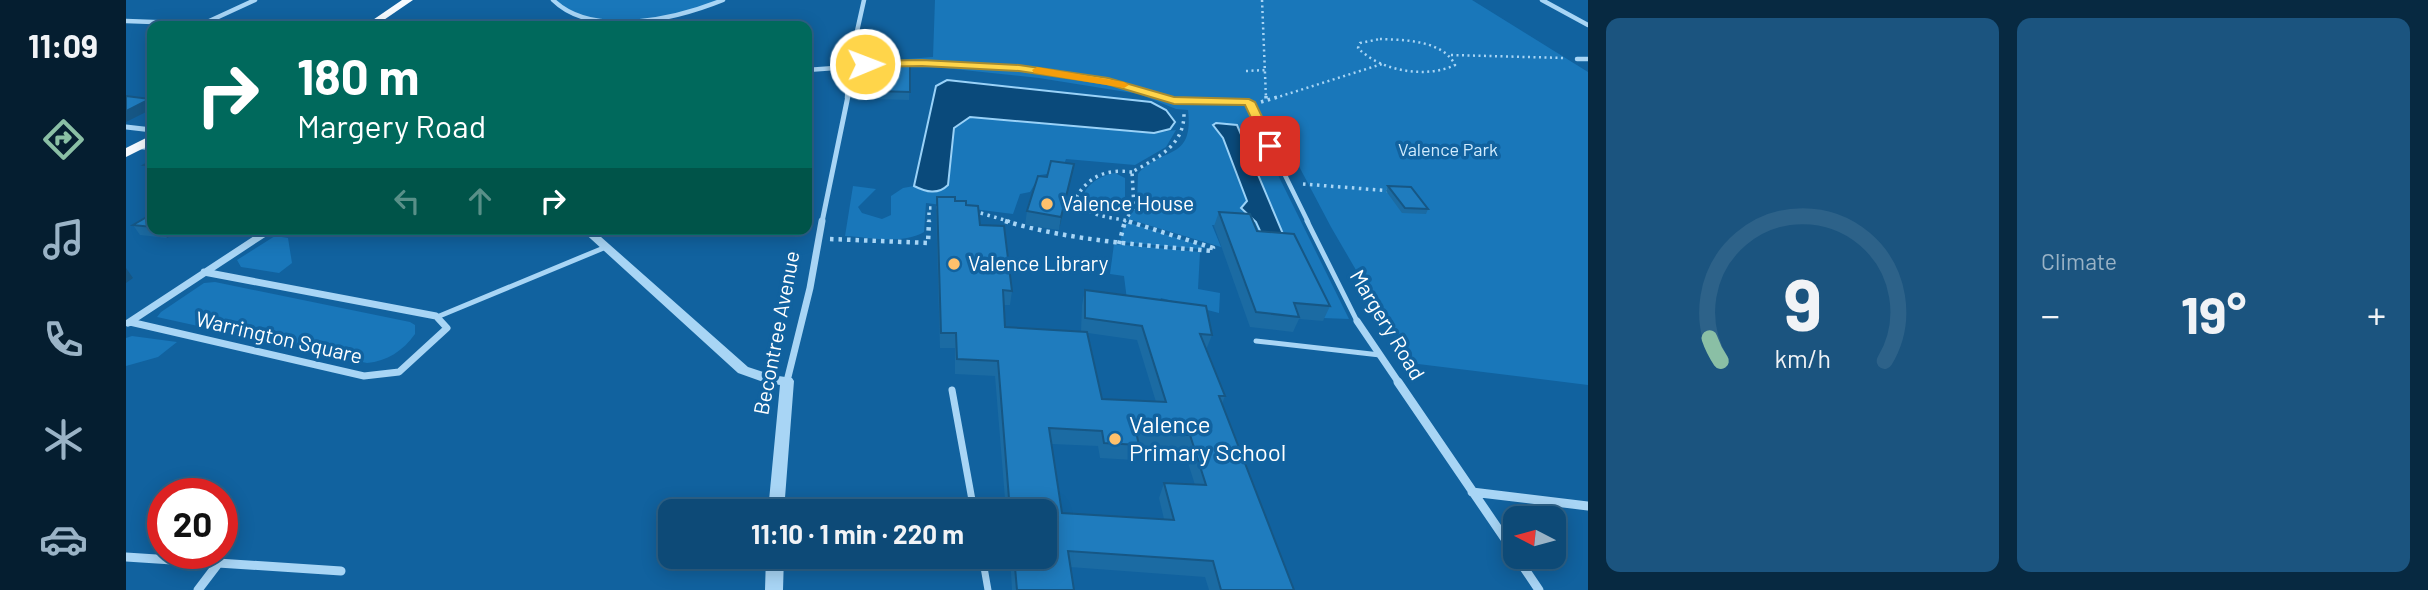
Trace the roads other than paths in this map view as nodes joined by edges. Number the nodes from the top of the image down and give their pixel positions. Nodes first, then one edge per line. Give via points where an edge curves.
1 (255, 0) edge
2 (408, 0) edge
3 (552, 0) edge
4 (723, 0) edge
5 (864, 0) edge
6 (1542, 0) edge
7 (126, 21) edge
8 (209, 21) edge
9 (376, 21) edge
10 (147, 22) edge
11 (1588, 25) edge
12 (1577, 59) road end
13 (1588, 59) edge
14 (850, 66) junction
15 (812, 70) edge
16 (126, 127) edge
17 (147, 129) edge
18 (262, 235) edge
19 (592, 235) edge
20 (606, 247) junction
21 (204, 272) junction
22 (438, 317) junction
23 (1357, 321) joint
24 (128, 323) edge
25 (1256, 341) dead end
26 (1380, 355) junction
27 (787, 381) junction
28 (952, 390) dead end
29 (1472, 492) junction
30 (777, 499) edge
31 (972, 499) edge
32 (1588, 506) edge
33 (1503, 537) edge
34 (126, 557) edge
35 (147, 559) edge
36 (238, 566) edge
37 (214, 569) edge
38 (775, 569) edge
39 (984, 569) edge
40 (1525, 569) edge
41 (341, 571) dead end
42 (198, 590) edge
43 (774, 590) edge
44 (988, 590) edge
45 (1539, 590) edge

1 - 8 street
2 - 9 main road
3 - 4 street via 566,14 620,21 683,15
5 - 14 street, Becontree Avenue
6 - 11 street
7 - 10 street
12 - 13 street
14 - 15 street
14 - 23 lane, Margery Road via 922,63 1019,68 1108,81 1174,101 1249,102
14 - 27 street, Becontree Avenue via 810,288
16 - 17 street
18 - 21 street
19 - 20 street
20 - 22 lane
20 - 27 street via 743,370
21 - 22 street
21 - 24 street
22 - 24 street, Warrington Square via 447,328 399,372 364,376
23 - 26 street, Margery Road
25 - 26 lane
26 - 29 street, Margery Road
27 - 30 street, Becontree Avenue
28 - 31 lane
29 - 32 street
29 - 33 street, Margery Road
34 - 35 street
36 - 41 street
37 - 42 street
38 - 43 street
39 - 44 lane
40 - 45 street, Margery Road

